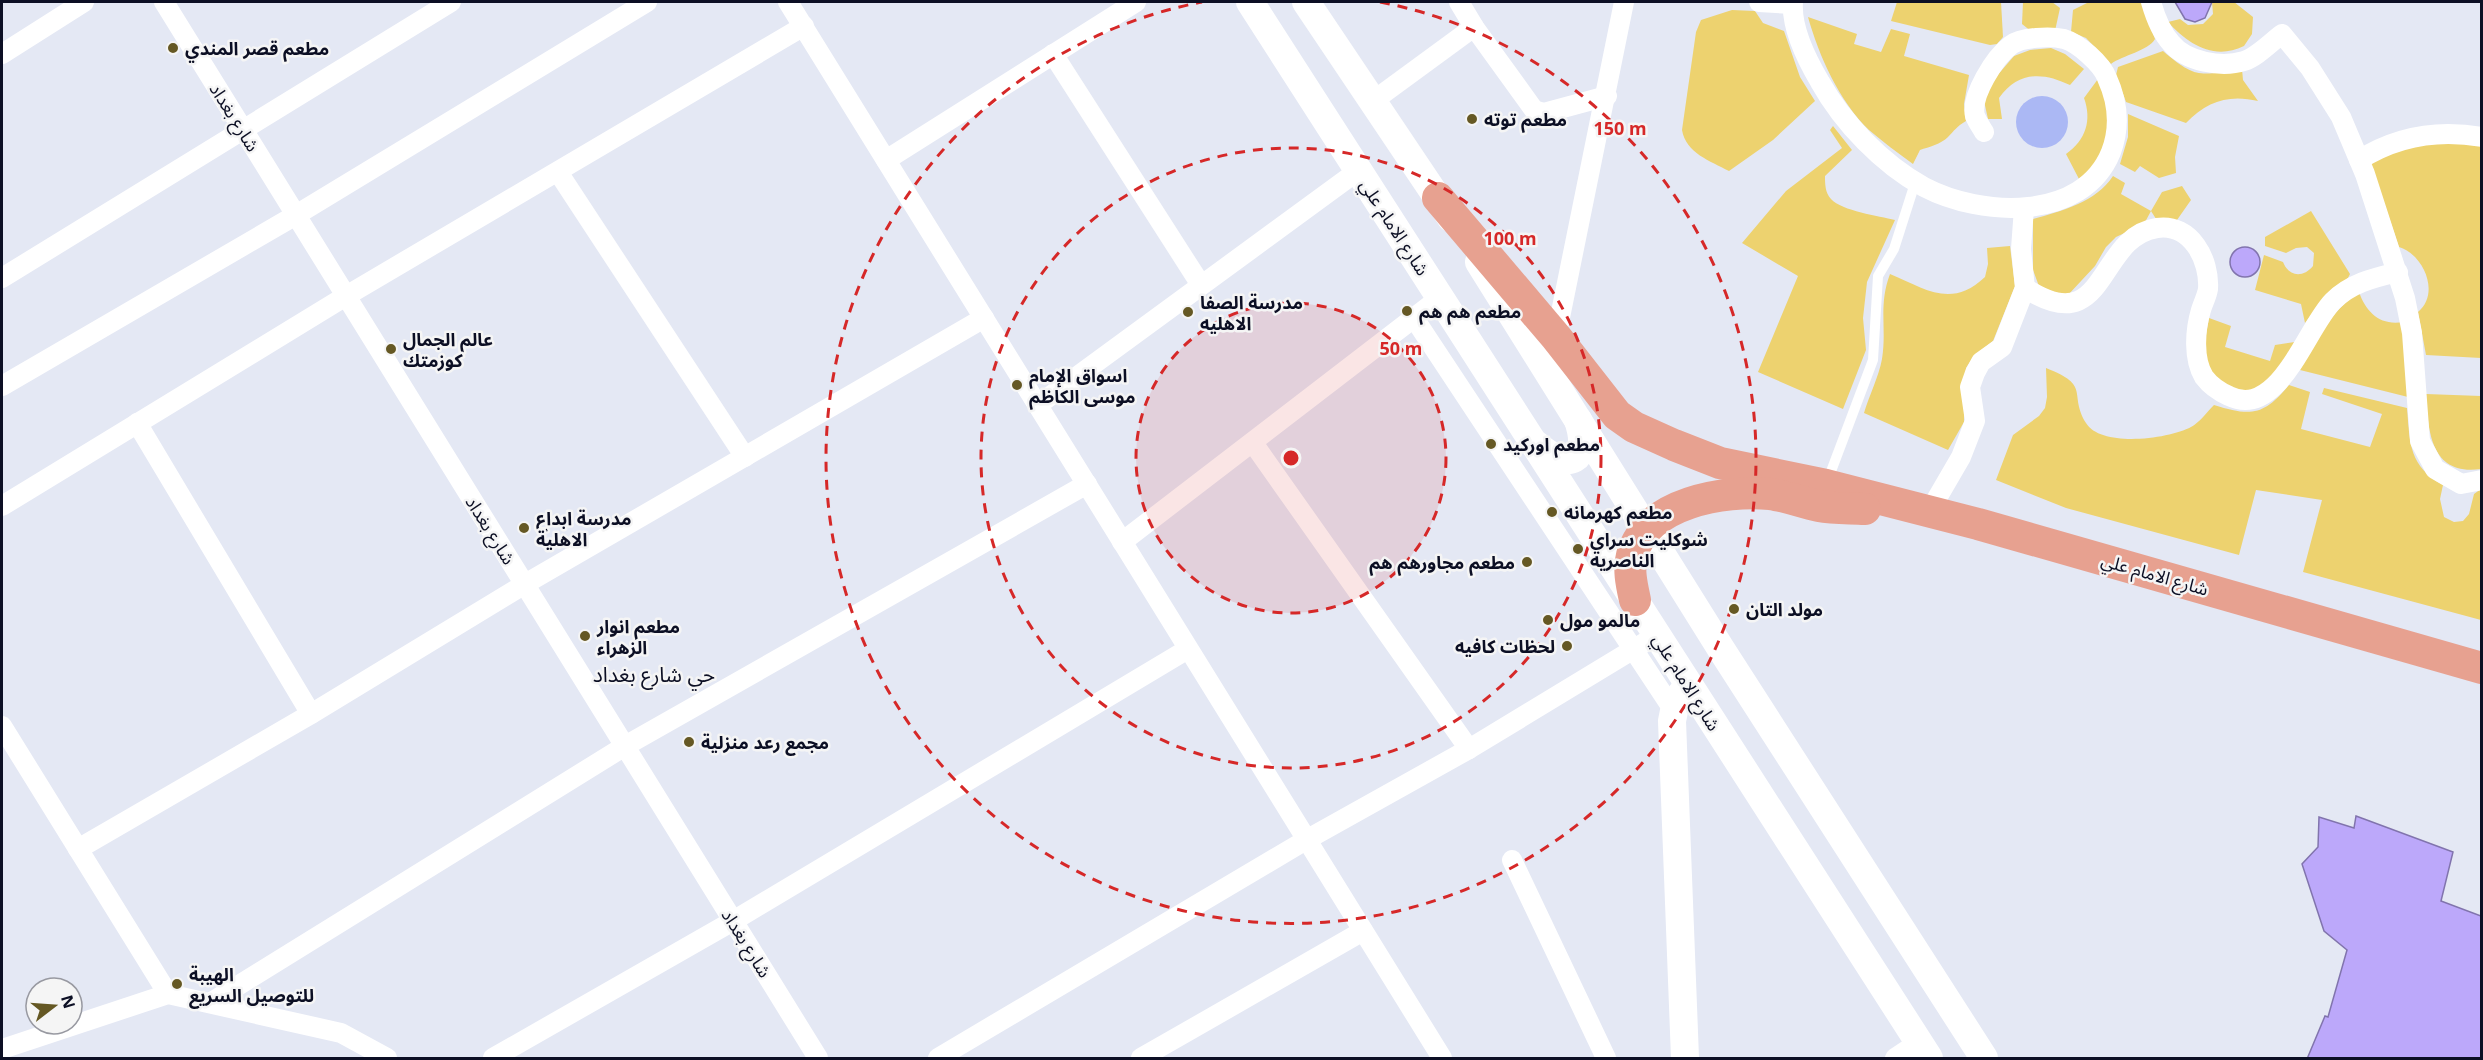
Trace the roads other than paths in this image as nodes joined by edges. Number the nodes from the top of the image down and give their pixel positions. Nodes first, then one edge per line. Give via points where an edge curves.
1 (84, 2) edge
2 (164, 2) edge
3 (451, 2) edge
4 (647, 2) edge
5 (789, 2) edge
6 (1136, 2) edge
7 (1250, 2) edge
8 (1306, 2) edge
9 (1459, 2) edge
10 (1624, 2) edge
11 (1759, 2) edge
12 (2151, 2) edge
13 (1792, 3) edge
14 (804, 26) junction
15 (1474, 27) junction
16 (2, 54) edge
17 (1053, 54) junction
18 (1607, 96) junction
19 (1373, 101) junction
20 (243, 129) junction
21 (1984, 132) dead end
22 (2481, 137) edge
23 (886, 160) junction
24 (2359, 160) junction
25 (1359, 170) junction
26 (558, 172) junction
27 (1916, 180) junction
28 (1438, 198) junction
29 (2024, 208) junction
30 (296, 215) junction
31 (2398, 272) junction
32 (2, 278) edge
33 (1201, 285) junction
34 (2025, 288) junction
35 (346, 296) junction
36 (1441, 297) junction
37 (984, 318) junction
38 (1414, 318) junction
39 (1556, 337) junction
40 (2, 386) edge
41 (1038, 405) junction
42 (1578, 420) junction
43 (137, 423) junction
44 (1253, 443) junction
45 (1536, 444) junction
46 (745, 457) junction
47 (2481, 480) edge
48 (1087, 484) junction
49 (1826, 485) junction
50 (2, 506) edge
51 (1929, 513) junction
52 (1646, 530) junction
53 (1122, 542) junction
54 (525, 584) junction
55 (1635, 600) junction
56 (1645, 642) junction
57 (1188, 649) junction
58 (2481, 668) edge
59 (1688, 685) junction
60 (1674, 711) junction
61 (311, 714) junction
62 (2, 726) edge
63 (625, 746) junction
64 (1468, 749) junction
65 (1306, 840) junction
66 (78, 849) junction
67 (1512, 860) dead end
68 (733, 921) junction
69 (1363, 931) junction
70 (168, 994) junction
71 (210, 1004) junction
72 (2, 1049) edge
73 (1924, 1050) edge
74 (1681, 1056) edge
75 (387, 1059) edge
76 (493, 1059) edge
77 (818, 1059) edge
78 (939, 1059) edge
79 (1141, 1059) edge
80 (1442, 1059) edge
81 (1606, 1059) edge
82 (1895, 1059) edge
83 (1984, 1059) edge

1 - 16 street
2 - 20 street, شارع بغداد
3 - 20 street
4 - 30 street
5 - 14 street
6 - 17 street
7 - 25 main road, شارع الامام علي
8 - 19 main road, شارع الامام علي
9 - 15 street
10 - 18 street
11 - 13 street
12 - 24 street via 2171,45 2193,58 2218,64 2246,61 2282,34 2310,68 2341,117
13 - 27 street via 1800,40 1835,110 1866,141
14 - 23 street
14 - 26 street
15 - 18 street via 1534,110 1544,113
15 - 19 street
17 - 23 street
17 - 33 street
18 - 39 street
19 - 28 main road, شارع الامام علي
20 - 30 street, شارع بغداد
20 - 32 street
21 - 29 street via 1975,115 1980,87 2012,44 2039,38 2064,39 2088,55 2107,75 2117,108 2116,137 2103,171 2087,186 2056,203
22 - 24 street via 2420,135 2399,139
23 - 37 street
24 - 31 street
25 - 33 street
25 - 36 main road, شارع الامام علي
26 - 35 street
26 - 46 street
27 - 29 street via 1958,200
27 - 49 lane via 1894,249 1878,276 1873,360
28 - 39 main road, شارع الامام علي
28 - 42 main road, شارع الامام علي
29 - 34 street via 2021,249
30 - 35 street, شارع بغداد
30 - 40 street
31 - 34 street via 2349,286 2318,317 2283,379 2264,394 2239,401 2219,391 2204,376 2196,336 2208,291 2208,270 2191,239 2175,229 2156,228 2130,243 2091,291 2074,304 2042,299
31 - 47 street via 2412,333 2420,441 2435,470 2461,484
33 - 41 street
34 - 51 street via 2002,347 1981,362 1975,373 1970,387 1975,421 1961,457
35 - 43 street
35 - 54 street, شارع بغداد
36 - 38 street
36 - 45 main road, شارع الامام علي
37 - 41 street
37 - 46 street
38 - 44 street
38 - 56 street
39 - 49 main road, شارع الامام علي via 1602,399 1634,427 1720,463
41 - 48 street
42 - 45 main road via 1584,438 1583,449 1575,459 1563,462 1551,458
42 - 52 main road, شارع الامام علي
43 - 50 street
43 - 61 street
44 - 53 street
44 - 64 street
45 - 55 main road, شارع الامام علي
46 - 54 street
48 - 53 street
48 - 63 street
49 - 51 main road, شارع الامام علي
51 - 52 main road via 1821,507 1772,494 1732,494 1684,504
51 - 58 main road, شارع الامام علي
52 - 55 main road via 1632,555 1630,577
52 - 83 main road, شارع الامام علي
53 - 57 street
54 - 61 street
54 - 63 street, شارع بغداد
55 - 56 main road, شارع الامام علي
56 - 59 main road, شارع الامام علي
56 - 60 street
56 - 64 street
57 - 65 street
57 - 68 street
59 - 60 main road
59 - 73 main road, شارع الامام علي
60 - 74 main road
61 - 66 street
62 - 66 street
63 - 68 street, شارع بغداد
63 - 71 street
64 - 65 street
65 - 69 street
65 - 78 street
66 - 70 street
67 - 81 street
68 - 76 street
68 - 77 street, شارع بغداد
69 - 79 street
69 - 80 street
70 - 71 street
70 - 72 street
71 - 75 street via 341,1033
73 - 82 street

